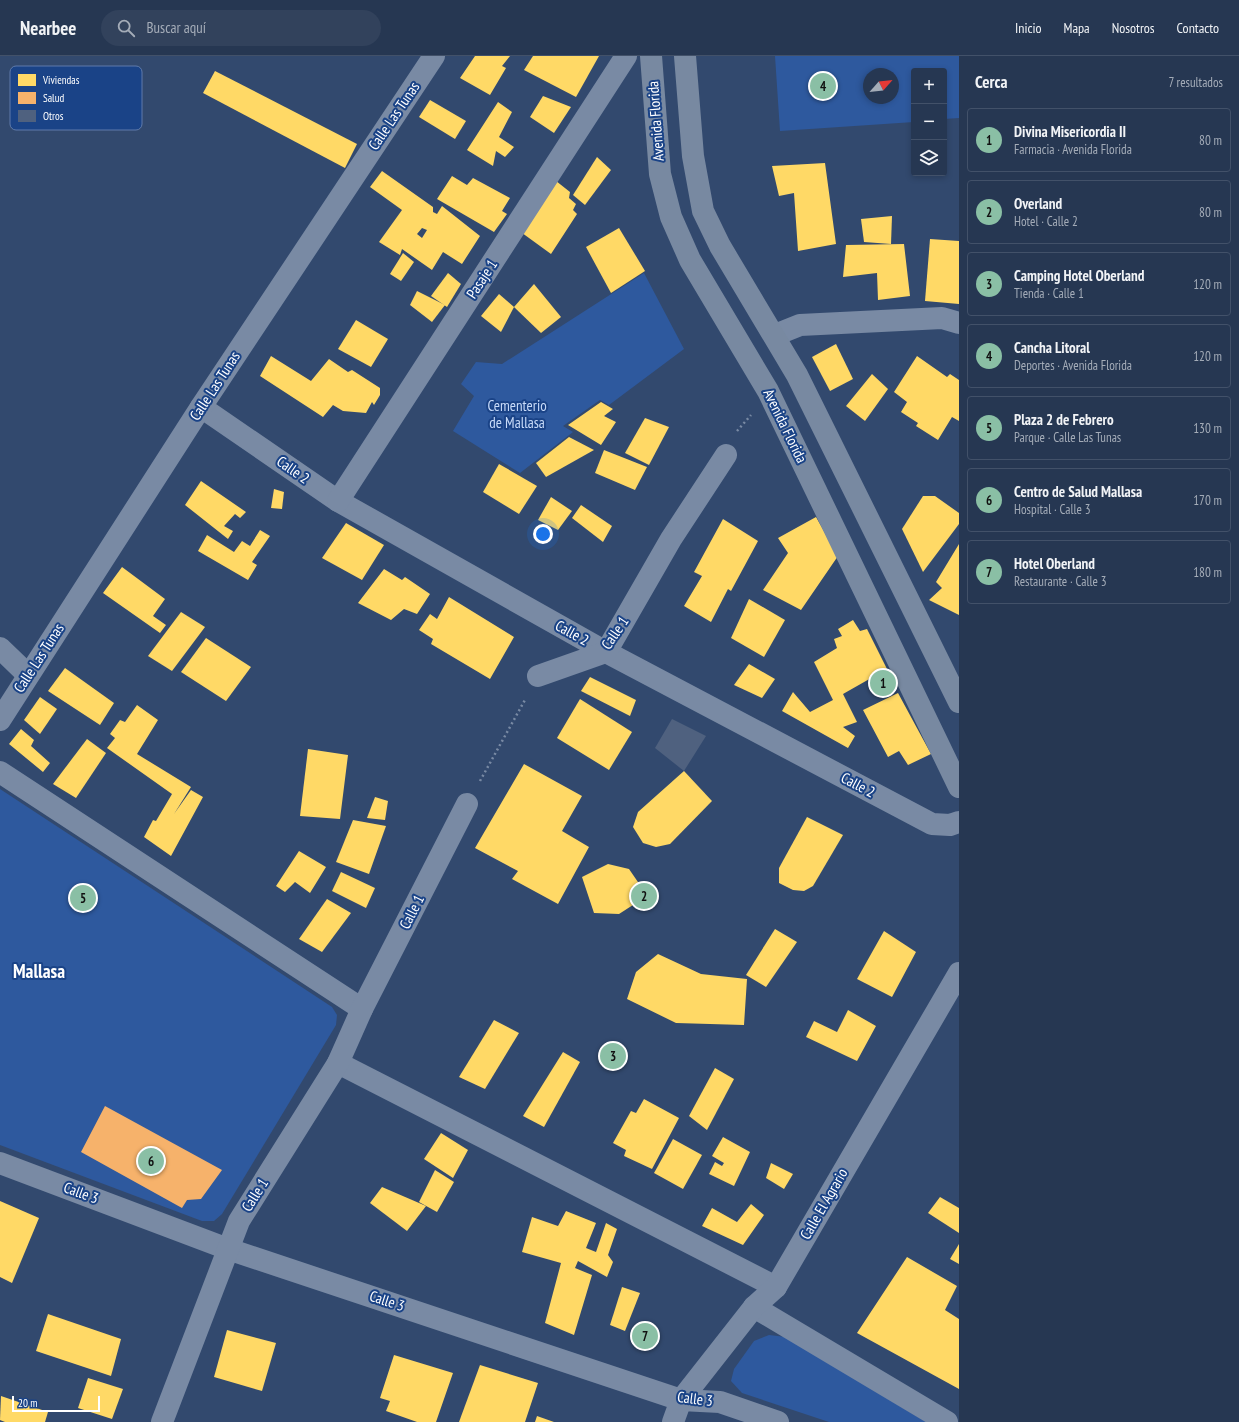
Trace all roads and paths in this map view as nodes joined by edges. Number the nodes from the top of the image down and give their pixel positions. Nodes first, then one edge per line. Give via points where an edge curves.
1 (434, 56) edge
2 (626, 56) edge
3 (651, 56) edge
4 (685, 56) edge
5 (959, 323) edge
6 (775, 335) junction
7 (746, 352) junction
8 (201, 407) junction
9 (726, 456) dead end
10 (338, 501) junction
11 (0, 648) edge
12 (606, 652) junction
13 (28, 675) junction
14 (538, 676) joint
15 (959, 702) edge
16 (0, 720) edge
17 (0, 772) edge
18 (959, 787) edge
19 (467, 804) joint
20 (959, 822) edge
21 (959, 973) edge
22 (362, 1009) junction
23 (338, 1063) junction
24 (0, 1163) edge
25 (228, 1248) junction
26 (776, 1287) junction
27 (754, 1307) junction
28 (681, 1400) junction
29 (162, 1422) edge
30 (674, 1422) edge
31 (778, 1422) edge
32 (946, 1422) edge

1 - 8 street, Calle Las Tunas
2 - 10 street, Pasaje 1
3 - 7 main road, Avenida Florida via 660,174 671,217 690,260
4 - 6 main road via 693,156 703,211 720,246
5 - 6 street via 942,318 800,325
6 - 7 main road
6 - 15 main road
7 - 18 main road, Avenida Florida via 768,390
8 - 10 street, Calle 2
8 - 13 street, Calle Las Tunas
9 - 12 street, Calle 1 via 671,539
10 - 12 street, Calle 2
11 - 13 street
12 - 14 street, Calle 1
12 - 20 street, Calle 2 via 932,824 950,825
13 - 16 street, Calle Las Tunas
14 - 19 path
17 - 22 street
19 - 22 street, Calle 1
21 - 26 street, Calle El Agrario
22 - 23 street, Calle 1
23 - 25 street, Calle 1 via 239,1221
23 - 26 street
24 - 25 street, Calle 3
25 - 28 street, Calle 3
25 - 29 street, Calle 1
26 - 27 street, Calle El Agrario
27 - 28 street, Calle El Agrario
27 - 32 street
28 - 30 street, Calle El Agrario
28 - 31 street, Calle 3 via 720,1402

